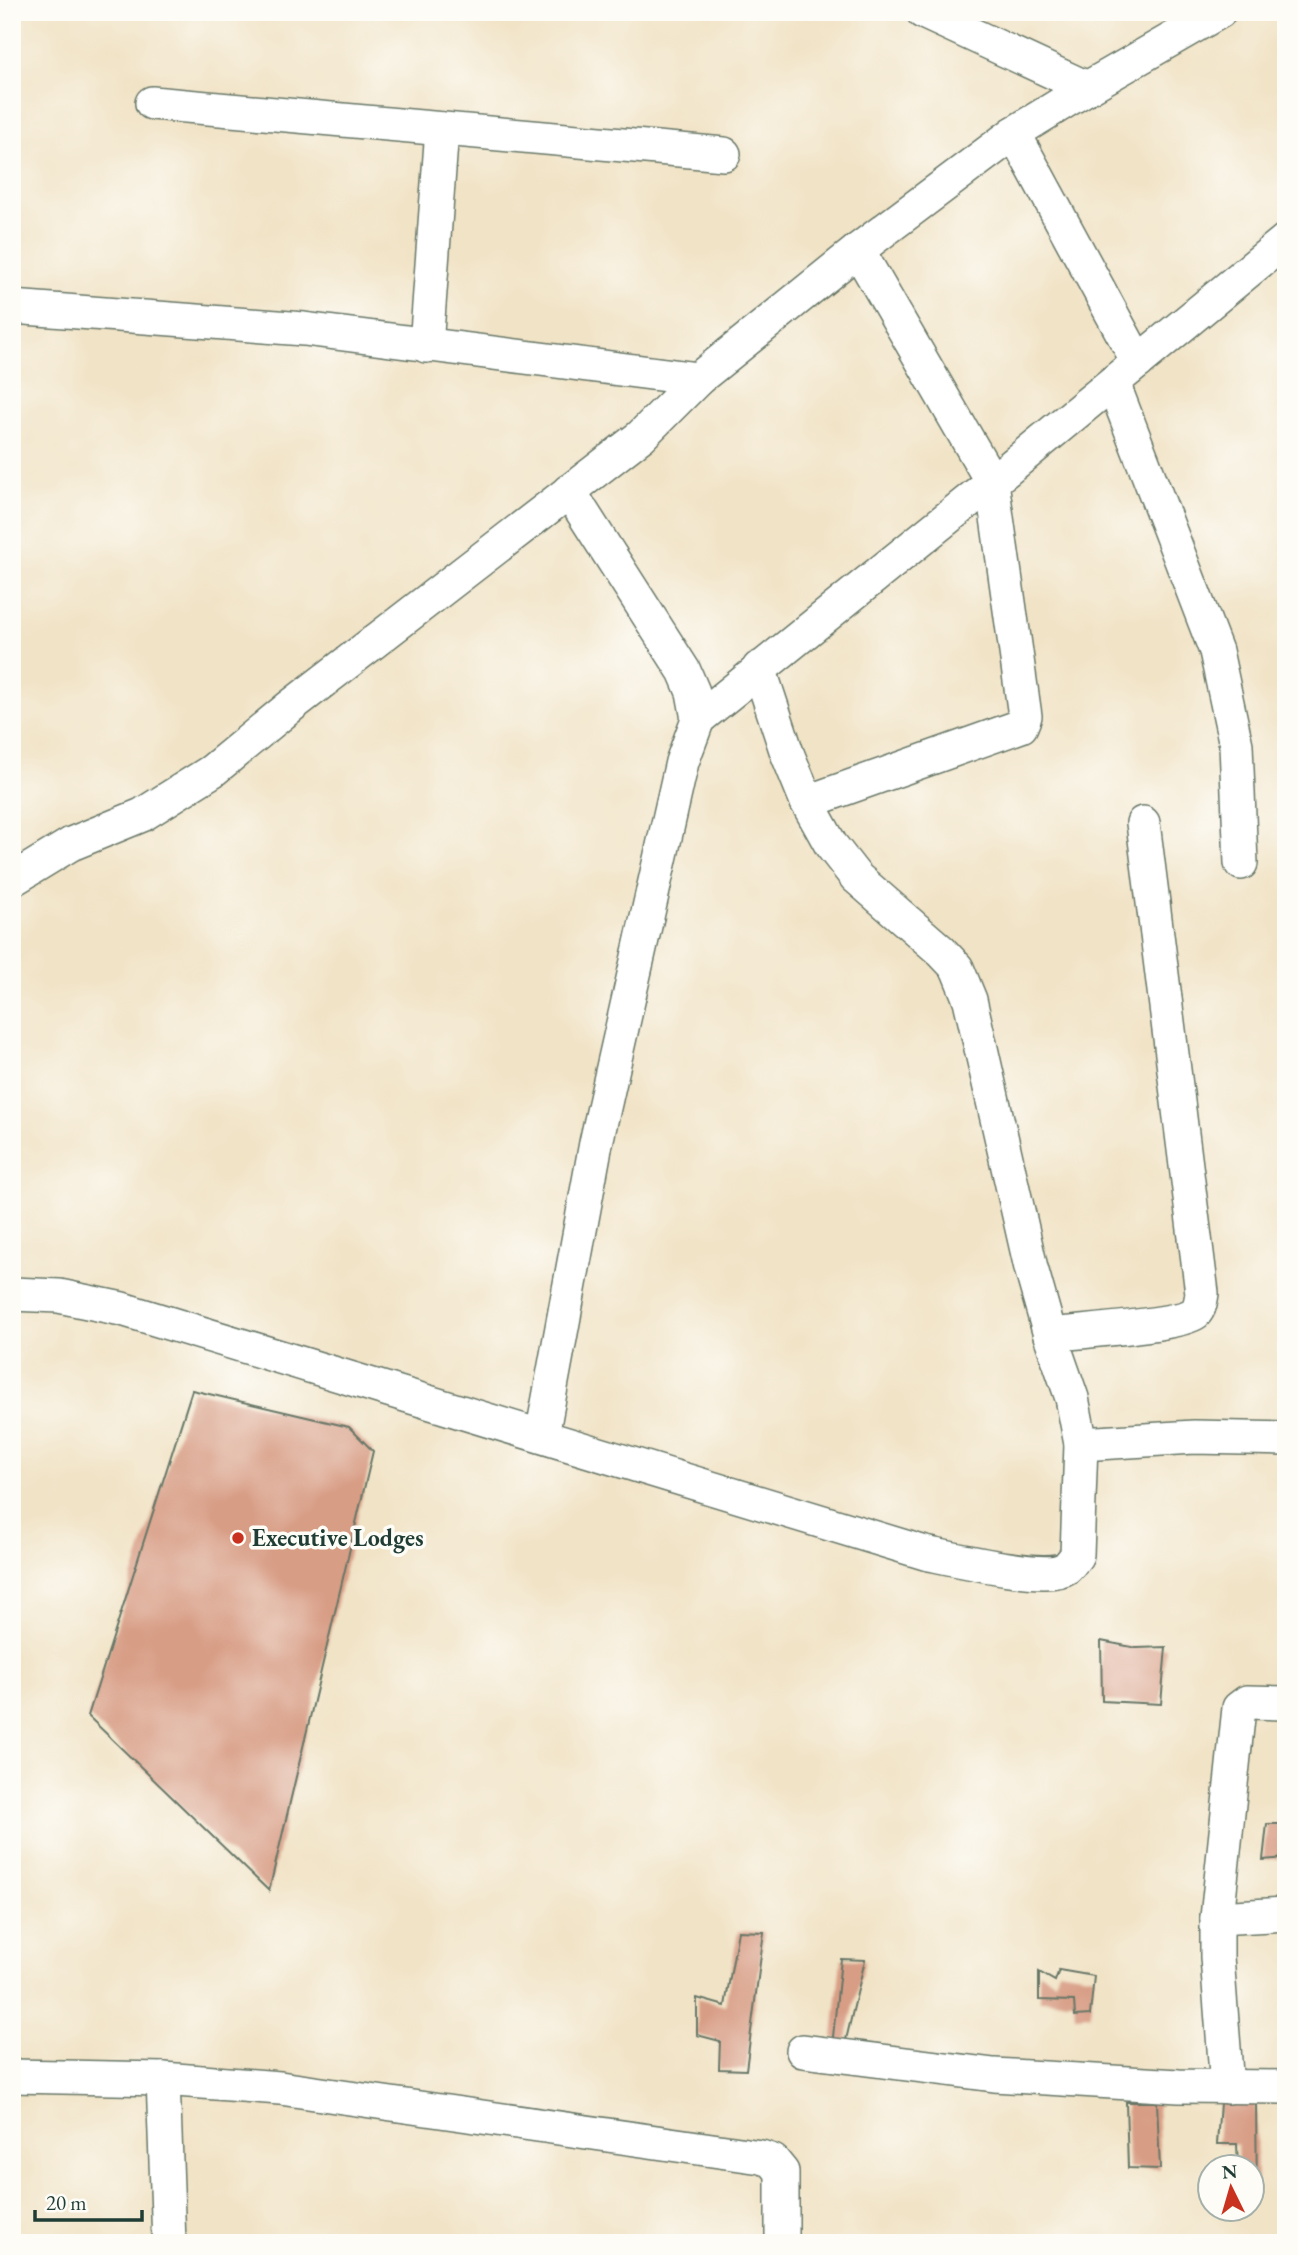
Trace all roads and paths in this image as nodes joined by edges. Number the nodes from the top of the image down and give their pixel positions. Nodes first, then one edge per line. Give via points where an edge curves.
1 (923, 12) edge
2 (1219, 12) edge
3 (1087, 88) junction
4 (152, 103) dead end
5 (442, 129) junction
6 (1014, 133) junction
7 (724, 154) dead end
8 (1286, 240) edge
9 (858, 250) junction
10 (12, 307) edge
11 (426, 346) junction
12 (1138, 362) junction
13 (698, 379) junction
14 (1113, 383) junction
15 (992, 482) junction
16 (569, 491) junction
17 (760, 668) junction
18 (698, 719) junction
19 (807, 802) junction
20 (1143, 823) dead end
21 (1241, 863) dead end
22 (12, 880) edge
23 (12, 1294) edge
24 (1050, 1335) junction
25 (542, 1436) junction
26 (1286, 1439) edge
27 (1081, 1444) junction
28 (1286, 1703) edge
29 (1286, 1914) edge
30 (1217, 1918) junction
31 (803, 2051) dead end
32 (12, 2076) edge
33 (163, 2079) junction
34 (1227, 2087) junction
35 (1286, 2087) edge
36 (169, 2243) edge
37 (782, 2243) edge

1 - 3 street
2 - 3 street
3 - 6 street
4 - 5 street
5 - 7 street
5 - 11 street
6 - 9 street
6 - 12 street
8 - 12 street
9 - 13 street
9 - 15 street
10 - 11 street via 304,329
11 - 13 street
12 - 14 street
13 - 16 street via 641,436
14 - 15 street
14 - 21 street via 1216,651 1236,745
15 - 17 street
15 - 19 street via 1026,708 1021,726
16 - 18 street via 684,671
16 - 22 street via 212,771 142,815 71,844
17 - 18 street
17 - 19 street
18 - 25 street via 682,762 596,1143
19 - 24 street via 856,877 957,968 970,1000
20 - 24 street via 1200,1305 1195,1313 1173,1321
23 - 25 street via 60,1296 122,1309
24 - 27 street via 1072,1398
25 - 27 street via 925,1553 1051,1572 1066,1568 1077,1555
26 - 27 street via 1194,1437
28 - 30 street via 1247,1702 1239,1708
29 - 30 street
30 - 34 street
31 - 34 street via 994,2075
32 - 33 street
33 - 36 street
33 - 37 street via 280,2088 761,2157 773,2161 782,2172
34 - 35 street

